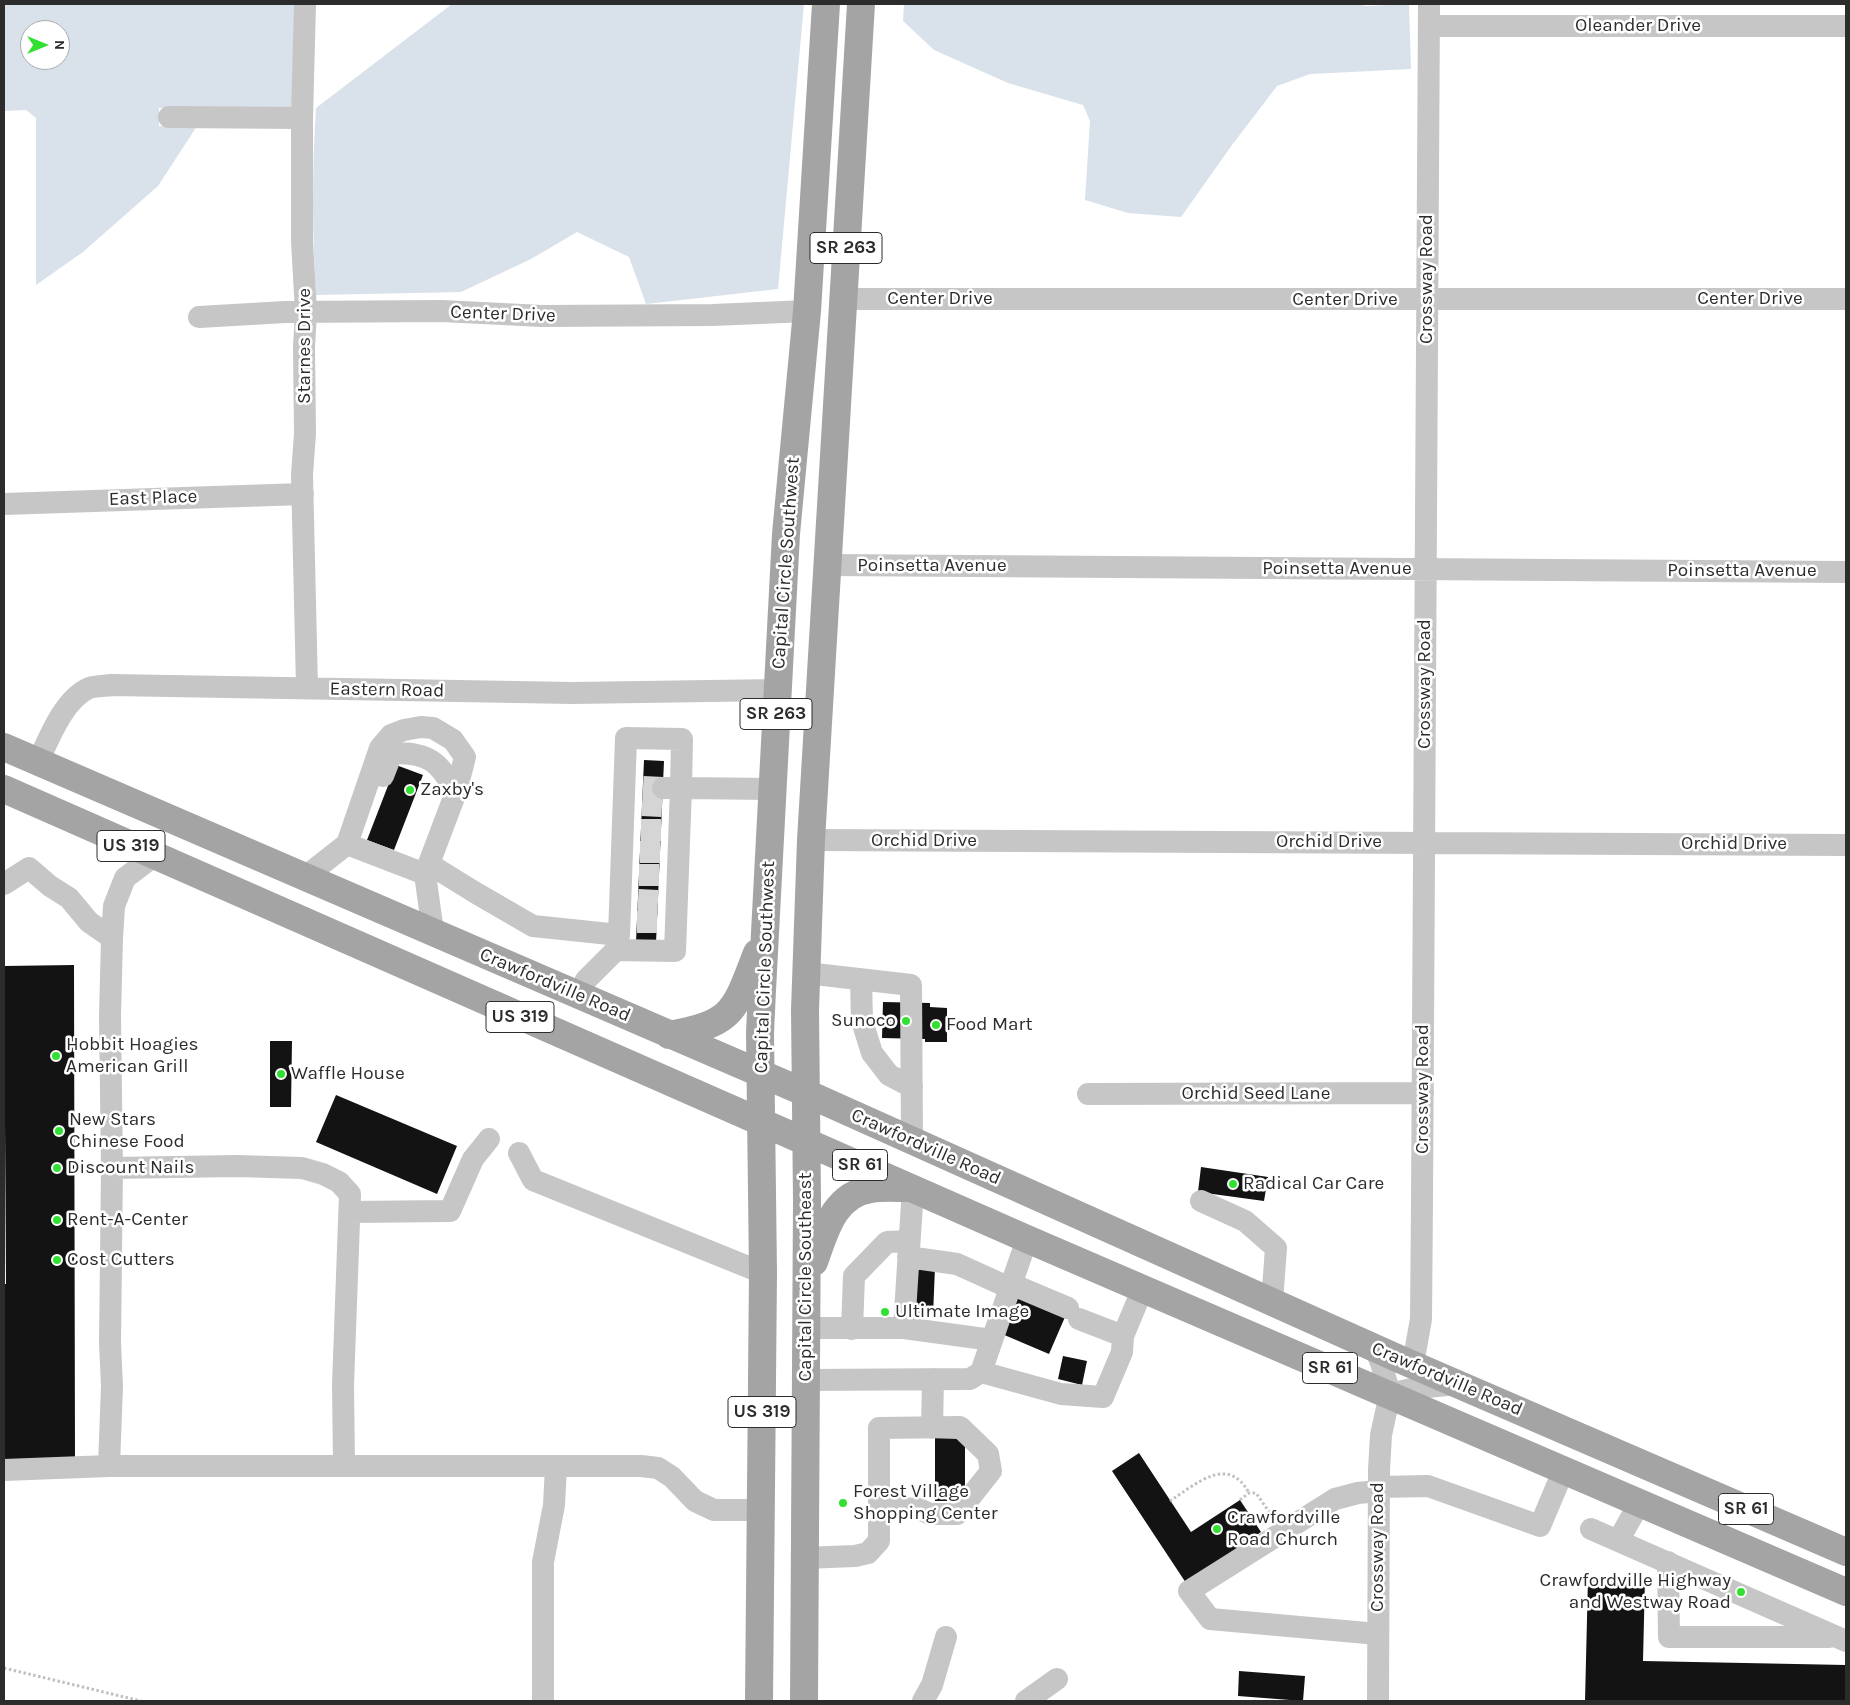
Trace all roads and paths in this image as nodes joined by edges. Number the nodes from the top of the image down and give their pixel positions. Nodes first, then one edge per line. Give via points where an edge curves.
1 (305, 4) edge
2 (826, 4) edge
3 (861, 4) edge
4 (1429, 4) edge
5 (1429, 26) junction
6 (1846, 26) edge
7 (169, 117) dead end
8 (302, 118) junction
9 (843, 299) junction
10 (1846, 299) edge
11 (1427, 300) junction
12 (807, 311) junction
13 (306, 312) junction
14 (199, 317) dead end
15 (303, 494) junction
16 (4, 504) edge
17 (827, 565) junction
18 (1426, 570) junction
19 (1846, 572) edge
20 (307, 688) junction
21 (778, 690) junction
22 (20, 754) edge
23 (4, 789) edge
24 (772, 789) junction
25 (456, 792) junction
26 (653, 797) junction
27 (128, 800) junction
28 (47, 808) junction
29 (811, 840) junction
30 (651, 841) junction
31 (1425, 843) junction
32 (1846, 844) edge
33 (352, 846) junction
34 (154, 856) junction
35 (427, 869) junction
36 (649, 875) junction
37 (305, 877) junction
38 (4, 884) edge
39 (642, 918) junction
40 (765, 930) junction
41 (433, 932) junction
42 (112, 938) junction
43 (806, 973) junction
44 (861, 979) junction
45 (579, 995) junction
46 (669, 1035) junction
47 (761, 1074) junction
48 (912, 1087) junction
49 (806, 1093) junction
50 (1423, 1093) junction
51 (1088, 1094) dead end
52 (762, 1123) junction
53 (488, 1139) dead end
54 (807, 1141) junction
55 (912, 1141) junction
56 (519, 1153) dead end
57 (112, 1168) junction
58 (913, 1188) junction
59 (1201, 1202) dead end
60 (350, 1212) junction
61 (1027, 1239) junction
62 (909, 1249) junction
63 (763, 1273) junction
64 (806, 1285) junction
65 (1011, 1286) junction
66 (1143, 1288) junction
67 (1272, 1302) junction
68 (805, 1328) junction
69 (904, 1328) junction
70 (852, 1329) junction
71 (1123, 1336) junction
72 (992, 1340) junction
73 (1375, 1348) junction
74 (1413, 1364) junction
75 (981, 1372) junction
76 (933, 1379) junction
77 (805, 1380) junction
78 (1459, 1384) junction
79 (1390, 1394) junction
80 (932, 1428) junction
81 (109, 1466) junction
82 (344, 1466) junction
83 (556, 1466) junction
84 (4, 1470) edge
85 (1564, 1470) junction
86 (1378, 1489) junction
87 (1701, 1490) junction
88 (1249, 1493) junction
89 (1240, 1500) dead end
90 (1170, 1501) dead end
91 (1640, 1502) junction
92 (880, 1507) junction
93 (761, 1510) junction
94 (1591, 1529) dead end
95 (1283, 1532) junction
96 (1618, 1541) junction
97 (1846, 1552) edge
98 (804, 1558) junction
99 (1668, 1562) junction
100 (1841, 1587) edge
101 (1378, 1634) junction
102 (946, 1637) dead end
103 (1842, 1639) edge
104 (759, 1646) junction
105 (4, 1668) edge
106 (1057, 1679) dead end
107 (141, 1701) edge
108 (543, 1701) edge
109 (758, 1701) edge
110 (774, 1701) edge
111 (804, 1701) edge
112 (924, 1701) edge
113 (1026, 1701) edge
114 (1378, 1701) edge

1 - 8 street, Starnes Drive
2 - 12 main road, Capital Circle Southwest / SR 263
3 - 9 main road, SR 263
4 - 5 street, Crossway Road
5 - 6 street, Oleander Drive
5 - 11 street, Crossway Road
7 - 8 street
8 - 13 street, Starnes Drive via 302,241
9 - 11 street, Center Drive
9 - 17 main road, SR 263
10 - 11 street, Center Drive
11 - 18 street, Crossway Road
12 - 13 street, Center Drive via 552,316 442,311
12 - 21 main road, Capital Circle Southwest / SR 263 via 786,534
13 - 14 street, Center Drive
13 - 15 street, Starnes Drive
15 - 16 street, East Place
15 - 20 street, Starnes Drive
17 - 18 street, Poinsetta Avenue
17 - 29 main road, SR 263
18 - 19 street, Poinsetta Avenue
18 - 31 street, Crossway Road
20 - 21 street, Eastern Road via 573,693
20 - 22 street, Eastern Road via 112,685 90,688 75,696 55,726
21 - 24 main road, Capital Circle Southwest / SR 263
22 - 27 main road, Crawfordville Road / US 319
22 - 28 main road via 41,782
23 - 28 main road, Crawfordville Road / US 319
24 - 26 street
24 - 40 main road, Capital Circle Southwest / SR 263
25 - 33 street via 443,769 433,761 408,752 392,753
25 - 33 street via 466,757 453,740 433,728 420,727 391,736 380,748
25 - 35 street
26 - 30 street
26 - 30 street
27 - 28 main road via 79,802
27 - 37 main road, Crawfordville Road / US 319
28 - 34 main road, Crawfordville Road / US 319
29 - 31 street, Orchid Drive
29 - 43 main road, SR 263
30 - 36 street
30 - 36 street
31 - 32 street, Orchid Drive
31 - 50 street, Crossway Road
33 - 35 street
33 - 37 street
34 - 42 street via 124,878 114,906
34 - 52 main road, Crawfordville Road / US 319
35 - 39 street via 534,926
35 - 41 street
36 - 39 street
36 - 39 street
37 - 41 main road, Crawfordville Road / US 319
38 - 42 street via 29,868 69,898 89,922
39 - 45 street via 586,980
40 - 46 main road via 739,998 729,1012 708,1027
40 - 47 main road, Capital Circle Southwest / SR 263
41 - 45 main road, Crawfordville Road / US 319
42 - 57 street
43 - 44 street
43 - 49 main road, SR 263
44 - 48 street via 862,1021 872,1053 889,1076
44 - 48 street via 912,985
45 - 46 main road, Crawfordville Road / US 319
46 - 47 main road, Crawfordville Road / US 319
47 - 49 main road, Crawfordville Road / US 319
47 - 52 main road, Capital Circle Southwest / SR 263
48 - 55 street
49 - 54 main road, Capital Circle Southeast / US 319
49 - 55 main road, Crawfordville Road / SR 61
50 - 51 street, Orchid Seed Lane
50 - 74 street, Crossway Road via 1421,1319
52 - 54 main road, Crawfordville Road / SR 61
52 - 63 main road, US 319
53 - 60 street via 473,1159 450,1210
54 - 58 main road, Crawfordville Road / SR 61
54 - 64 main road, Capital Circle Southeast / US 319
55 - 67 main road, Crawfordville Road / SR 61
56 - 63 street via 533,1180
57 - 60 street via 302,1168 339,1182 350,1194
57 - 81 street
58 - 61 main road, Crawfordville Road / SR 61
58 - 62 street
58 - 64 main road via 868,1190 845,1201 830,1218
59 - 67 street via 1245,1221 1276,1248
60 - 82 street via 344,1343
61 - 65 street
61 - 66 main road, Crawfordville Road / SR 61
62 - 65 street
62 - 69 street
62 - 70 street via 887,1242 854,1276
63 - 93 main road, US 319
64 - 68 main road, Capital Circle Southeast / US 319
65 - 71 street
65 - 72 street
66 - 71 street
66 - 79 main road, Crawfordville Road / SR 61
67 - 73 main road, Crawfordville Road / SR 61
68 - 70 street
68 - 77 main road, Capital Circle Southeast / US 319
69 - 70 street
69 - 72 street
71 - 75 street via 1122,1352 1103,1397 1061,1394
72 - 75 street
73 - 74 main road, Crawfordville Road / SR 61
73 - 79 street
74 - 78 main road, Crawfordville Road / SR 61
75 - 76 street via 970,1379
76 - 77 street
76 - 80 street
77 - 98 main road, Capital Circle Southeast / US 319
78 - 79 street
78 - 87 main road, Crawfordville Road / SR 61
79 - 85 main road, Crawfordville Road / SR 61
79 - 86 street, Crossway Road via 1380,1435
80 - 92 street via 879,1428
80 - 92 street via 960,1427 988,1454 990,1471 957,1514
81 - 82 street
81 - 84 street
82 - 83 street
83 - 93 street via 658,1468 696,1501 714,1510
83 - 108 street via 554,1505 543,1562
85 - 86 street via 1540,1526 1428,1486
85 - 91 main road, Crawfordville Road / SR 61
86 - 95 street via 1335,1499
86 - 101 street, Crossway Road
87 - 91 main road via 1659,1494
87 - 97 main road, Crawfordville Road / SR 61
88 - 89 path
88 - 90 path via 1237,1478 1220,1473 1211,1475
88 - 95 path via 1260,1496
91 - 96 street
91 - 100 main road, Crawfordville Road / SR 61
92 - 98 street via 879,1541 868,1553
93 - 104 main road, US 319
94 - 96 street
95 - 101 street via 1189,1591 1210,1618
96 - 99 street
98 - 111 main road, Capital Circle Southeast / US 319
99 - 103 street
99 - 103 street via 1669,1637
101 - 114 street, Crossway Road
102 - 112 street
104 - 109 main road, US 319
104 - 110 main road via 773,1672
105 - 107 path
106 - 113 street

